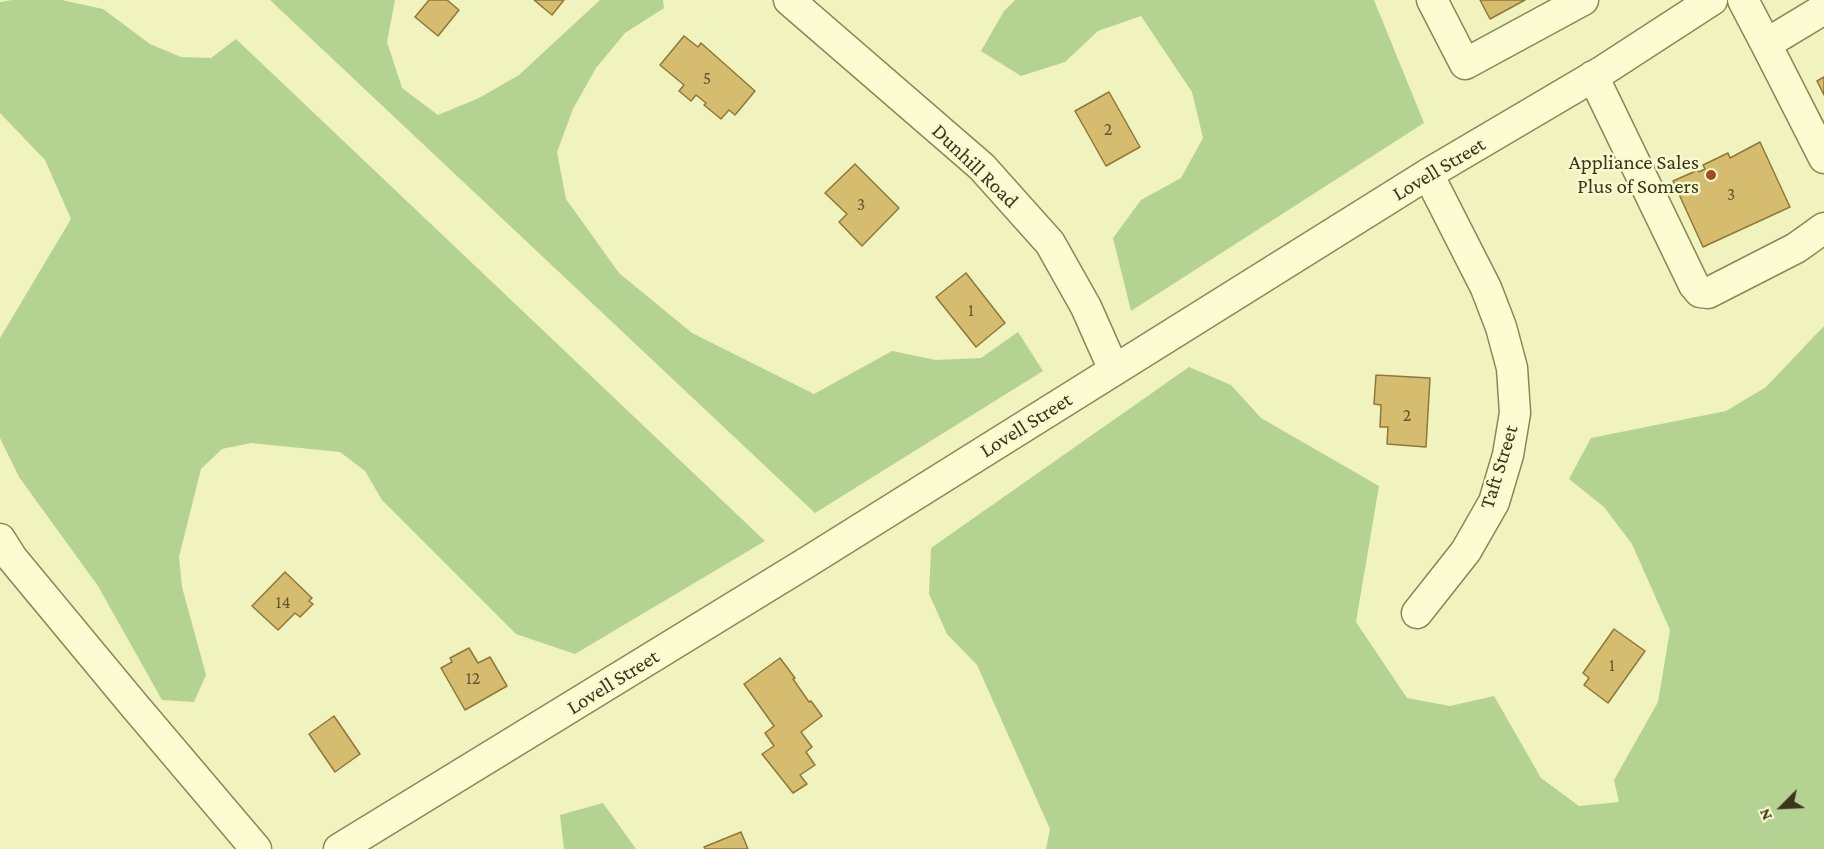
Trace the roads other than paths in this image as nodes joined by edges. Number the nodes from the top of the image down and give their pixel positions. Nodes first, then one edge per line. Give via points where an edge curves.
1 (789, 0) edge
2 (1432, 0) edge
3 (1583, 0) edge
4 (1743, 0) edge
5 (1699, 4) edge
6 (1824, 9) edge
7 (1766, 45) junction
8 (1593, 76) junction
9 (1824, 159) edge
10 (1428, 174) junction
11 (1824, 228) edge
12 (1114, 370) junction
13 (0, 539) edge
14 (1418, 614) dead end
15 (356, 845) edge
16 (256, 849) edge

1 - 12 street, Dunhill Road via 982,167 1050,243 1086,307
2 - 3 street via 1465,64
4 - 7 street
5 - 8 street, Lovell Street
6 - 7 street
7 - 9 street
8 - 10 street, Lovell Street
8 - 11 street via 1700,292 1708,293 1796,248
10 - 12 street, Lovell Street
10 - 14 street, Taft Street via 1502,327 1512,368 1515,413 1494,502 1466,551
12 - 15 street, Lovell Street
13 - 16 street

